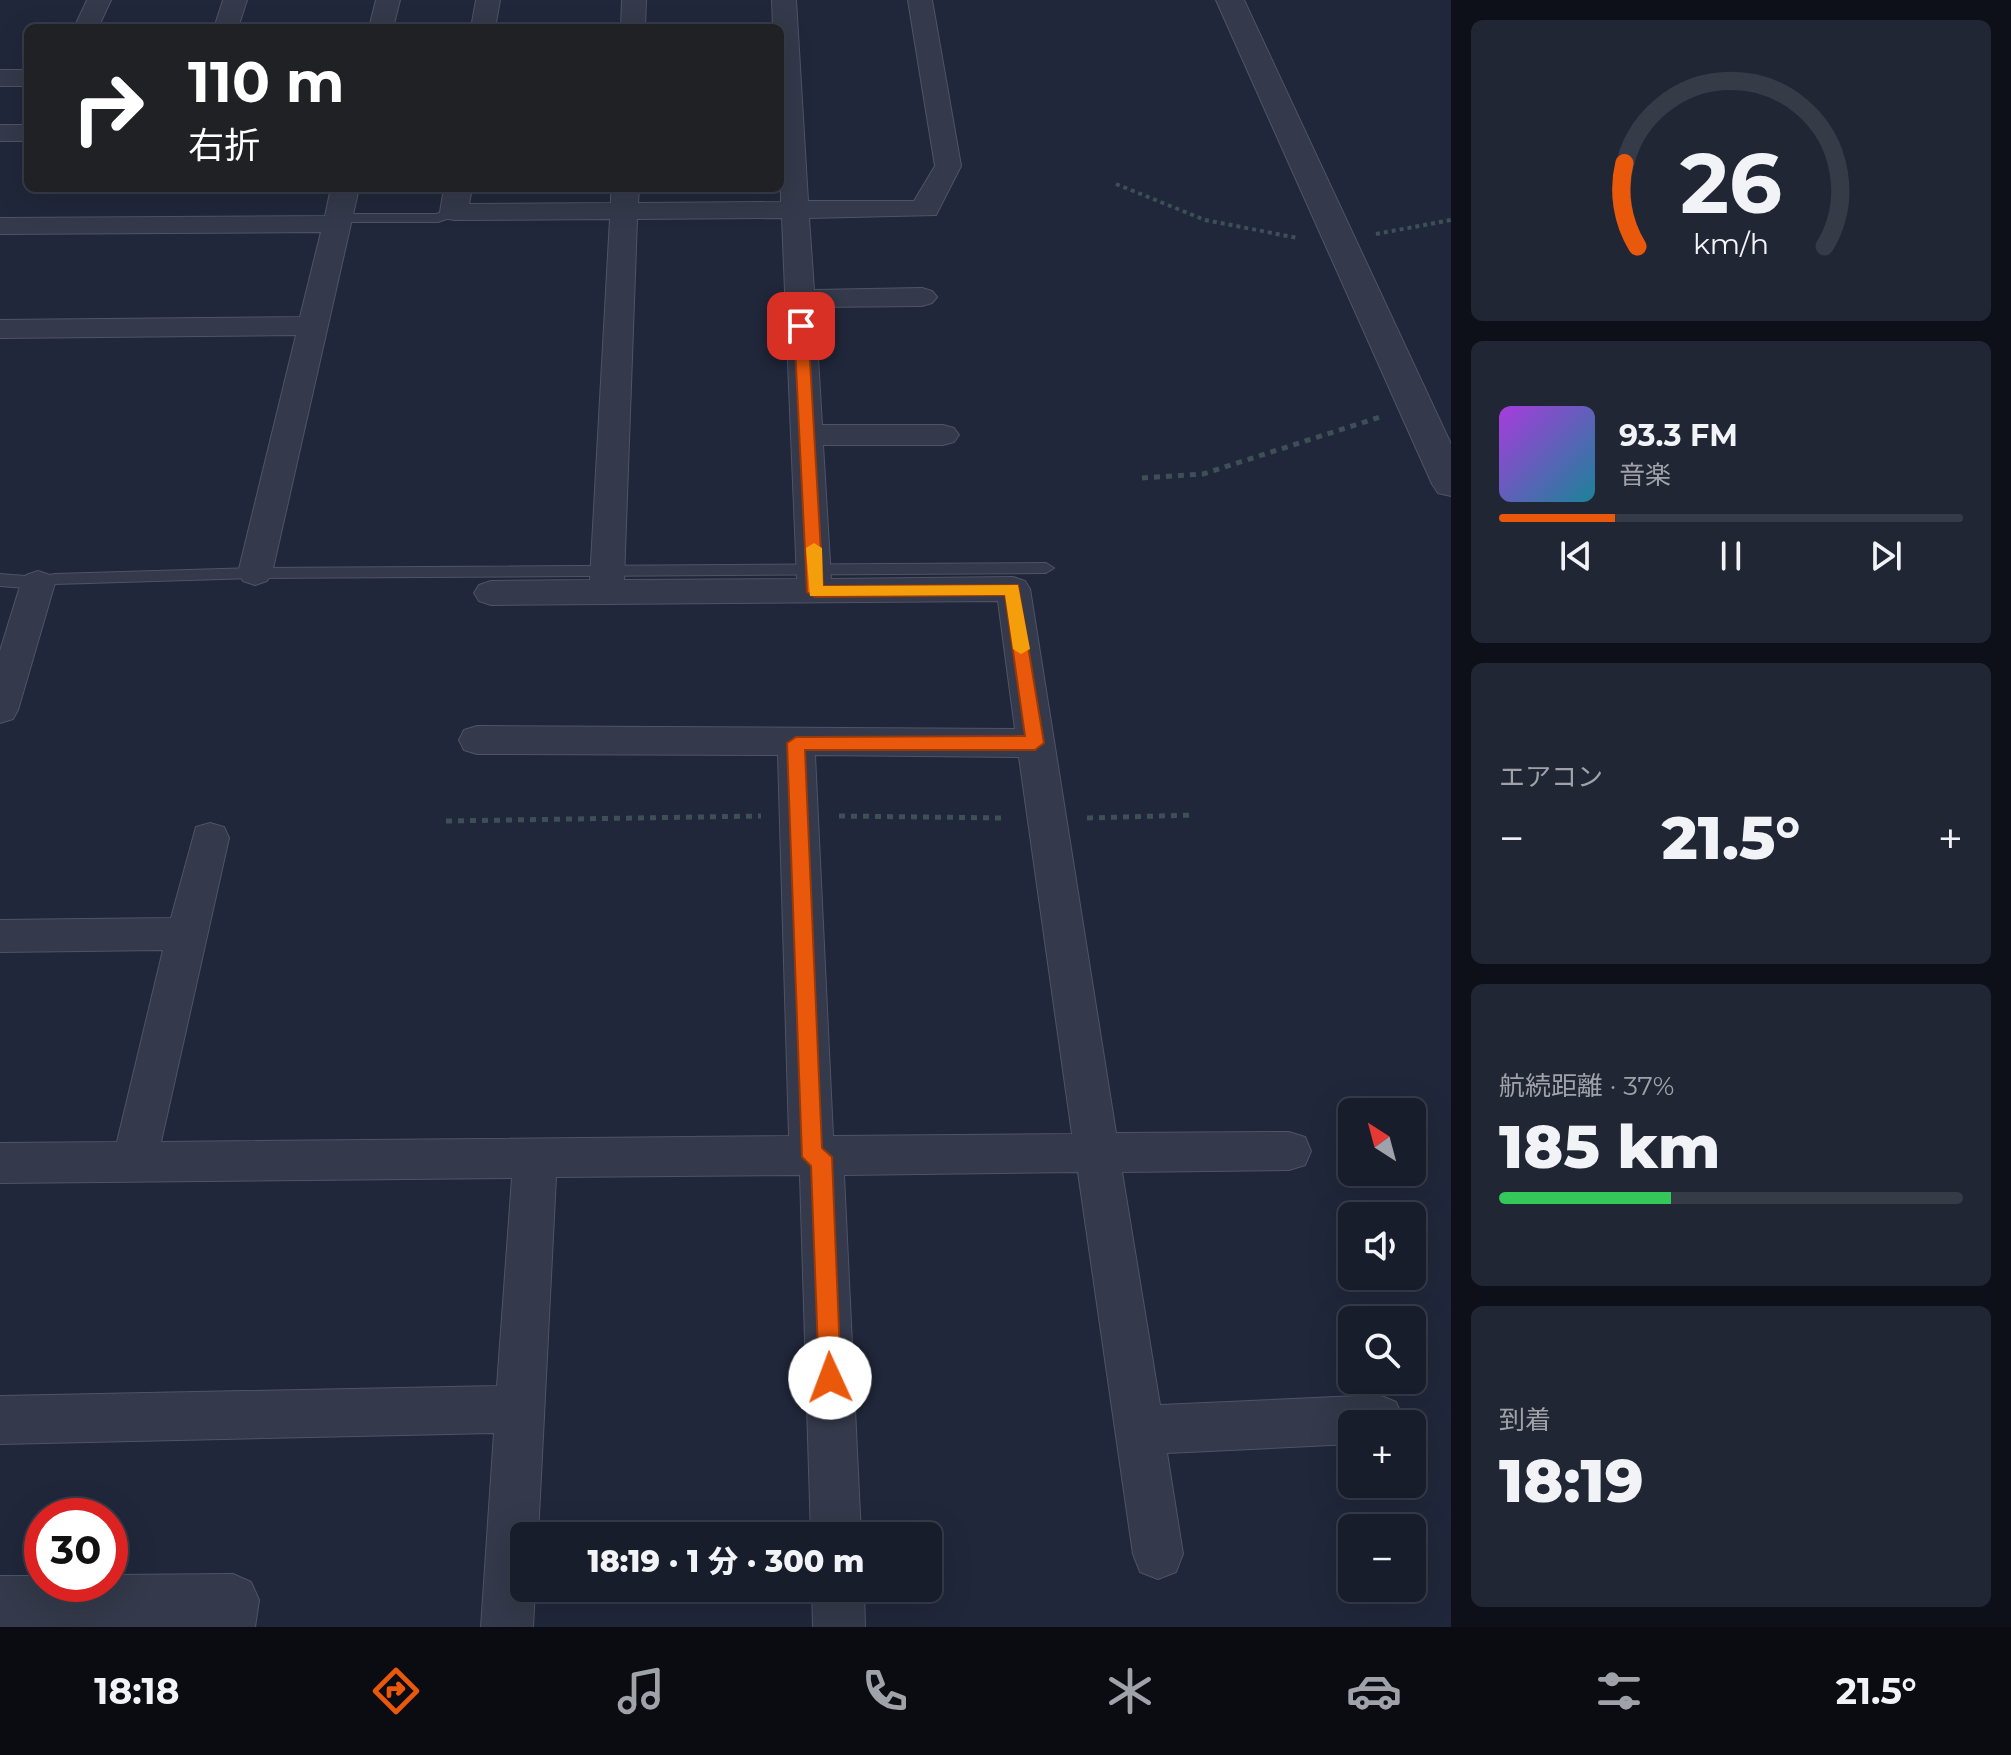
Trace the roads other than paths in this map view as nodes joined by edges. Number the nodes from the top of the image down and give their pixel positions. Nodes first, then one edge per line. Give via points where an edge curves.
1 (99, 0) edge
2 (235, 0) edge
3 (388, 0) edge
4 (488, 0) edge
5 (634, 0) edge
6 (784, 0) edge
7 (920, 0) edge
8 (1230, 0) edge
9 (88, 24) edge
10 (227, 24) edge
11 (382, 24) edge
12 (484, 24) edge
13 (633, 24) edge
14 (0, 78) edge
15 (24, 78) edge
16 (0, 133) edge
17 (24, 133) edge
18 (344, 192) edge
19 (456, 200) edge
20 (624, 200) edge
21 (794, 210) junction
22 (337, 221) junction
23 (0, 226) edge
24 (922, 297) dead end
25 (800, 299) junction
26 (315, 326) junction
27 (0, 329) edge
28 (807, 435) junction
29 (943, 435) dead end
30 (1451, 484) edge
31 (1046, 568) dead end
32 (255, 573) junction
33 (0, 580) edge
34 (607, 581) junction
35 (815, 581) junction
36 (38, 583) junction
37 (491, 593) dead end
38 (0, 710) edge
39 (477, 740) dead end
40 (796, 743) junction
41 (1035, 743) junction
42 (210, 838) dead end
43 (186, 934) junction
44 (0, 936) edge
45 (1289, 1151) dead end
46 (1098, 1152) junction
47 (817, 1157) junction
48 (535, 1159) junction
49 (134, 1162) junction
50 (0, 1163) edge
51 (519, 1409) junction
52 (0, 1420) edge
53 (1338, 1421) edge
54 (1137, 1430) junction
55 (835, 1522) edge
56 (1158, 1554) dead end
57 (0, 1602) edge
58 (838, 1602) edge
59 (229, 1627) edge
60 (507, 1627) edge
61 (839, 1627) edge

1 - 9 street
2 - 10 street
3 - 11 street
4 - 12 street
5 - 13 street
6 - 21 street
7 - 21 street via 948,166 926,209
8 - 30 street
14 - 15 street
16 - 17 street
18 - 22 street
19 - 20 street
19 - 22 lane via 438,218
20 - 21 street
20 - 34 street
21 - 25 street
22 - 23 street
22 - 26 street
24 - 25 street
25 - 28 street
26 - 27 street
26 - 32 street
28 - 29 street
28 - 35 street
31 - 35 lane
32 - 34 lane
32 - 36 lane
33 - 36 lane
34 - 35 street
34 - 37 street
35 - 41 street via 1013,589
36 - 38 street
39 - 40 street
40 - 41 street
40 - 47 street
41 - 46 street
42 - 43 street
43 - 44 street
43 - 49 street
45 - 46 street
46 - 47 street
46 - 54 street
47 - 48 street
47 - 55 street
48 - 49 street
48 - 51 street
49 - 50 street
51 - 52 street
51 - 60 street
53 - 54 street
54 - 56 street
57 - 59 street via 233,1600
58 - 61 street

